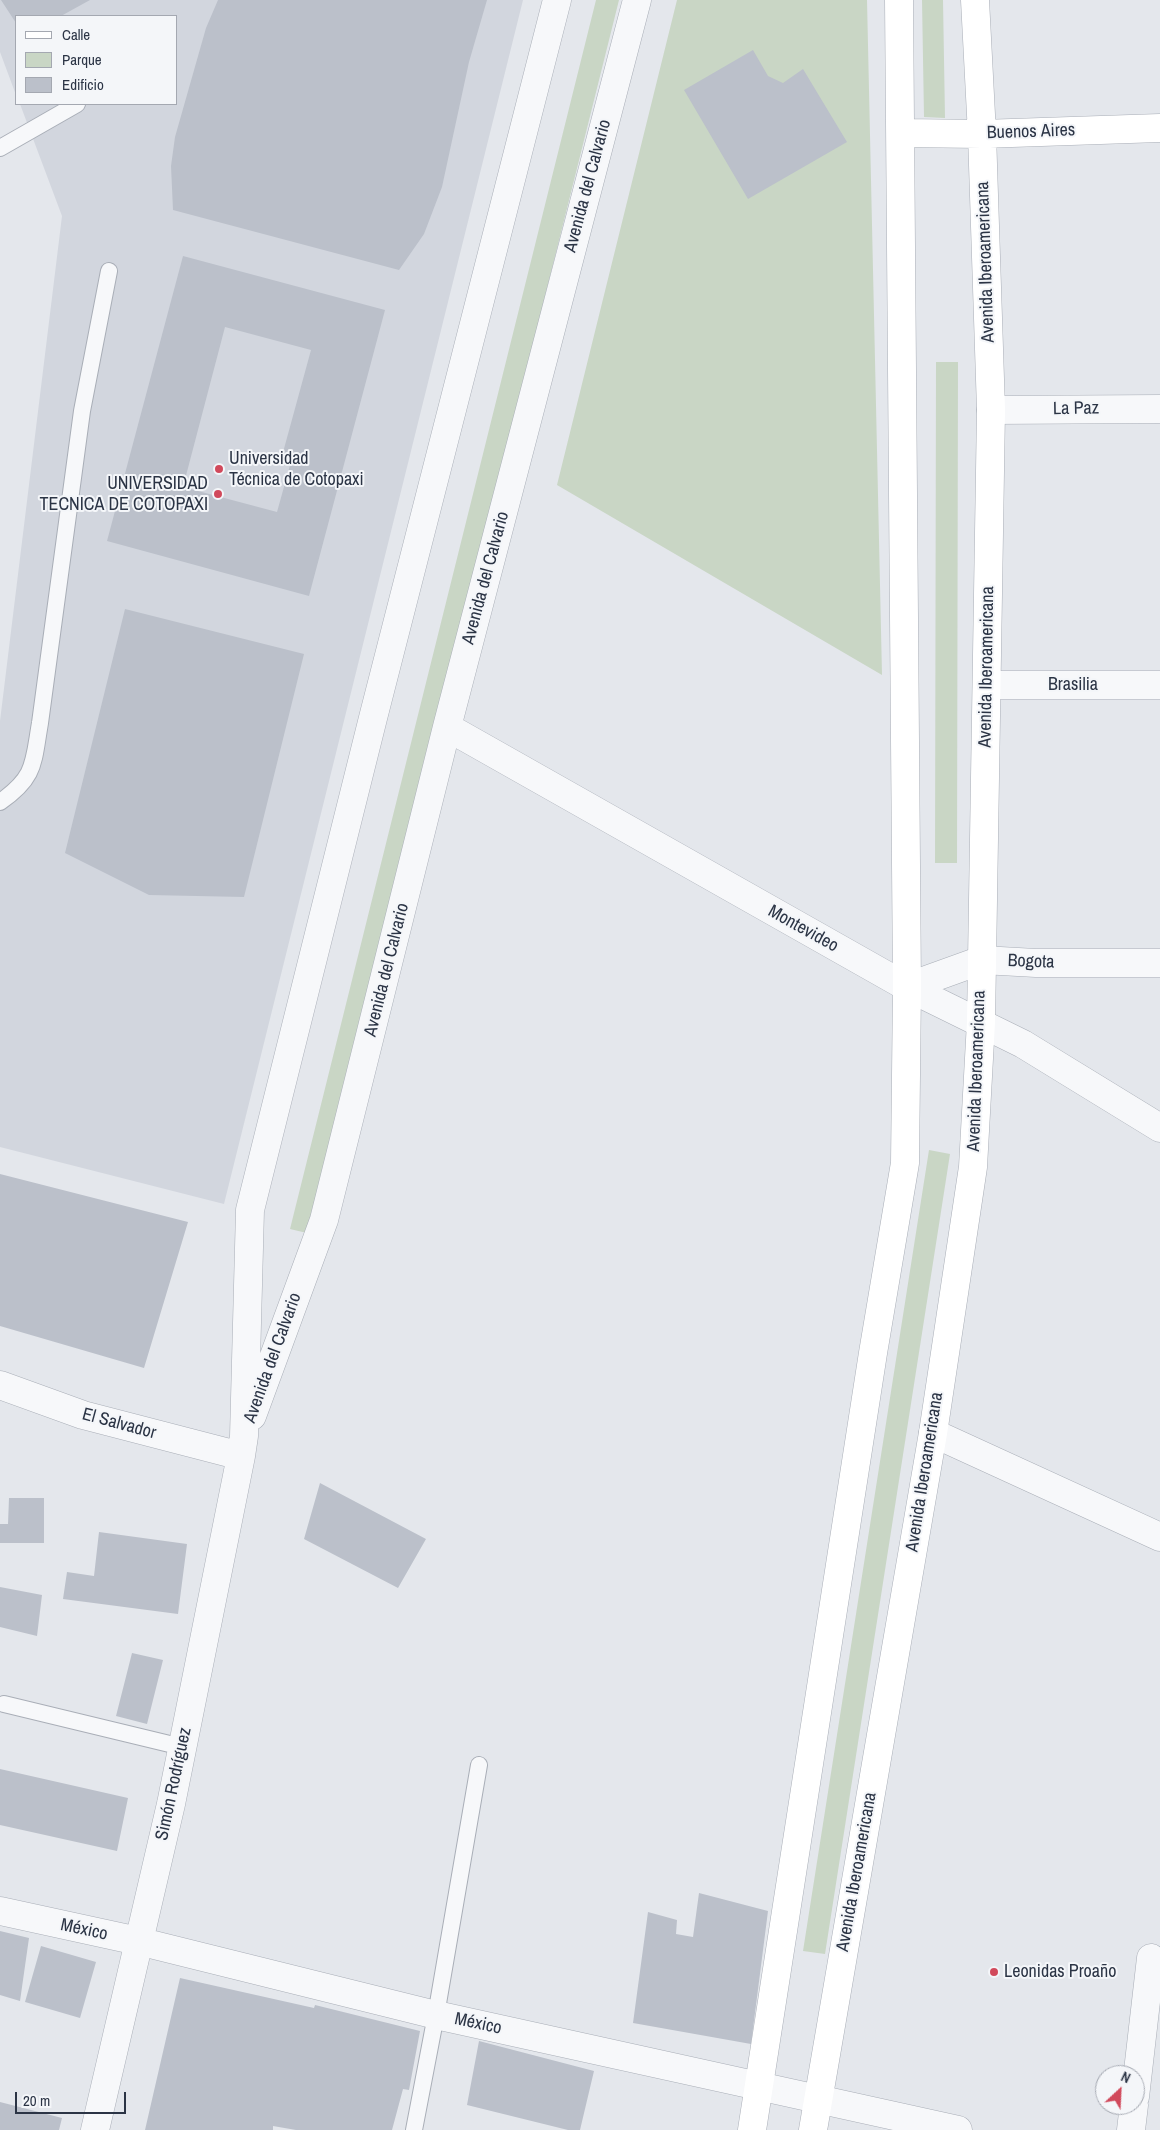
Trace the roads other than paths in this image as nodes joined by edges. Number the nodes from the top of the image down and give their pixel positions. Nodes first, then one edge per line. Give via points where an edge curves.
1 (557, 0) edge
2 (636, 0) edge
3 (899, 0) edge
4 (975, 0) edge
5 (75, 105) edge
6 (1160, 128) edge
7 (902, 133) junction
8 (982, 134) junction
9 (0, 148) edge
10 (109, 271) dead end
11 (1160, 408) edge
12 (991, 410) junction
13 (987, 685) junction
14 (1160, 685) edge
15 (447, 727) junction
16 (0, 802) edge
17 (982, 960) junction
18 (1160, 963) edge
19 (907, 987) junction
20 (980, 1022) junction
21 (1160, 1128) edge
22 (0, 1385) edge
23 (932, 1432) junction
24 (242, 1446) junction
25 (1160, 1538) edge
26 (4, 1704) dead end
27 (182, 1747) junction
28 (478, 1765) dead end
29 (0, 1911) edge
30 (138, 1941) junction
31 (1151, 1958) dead end
32 (436, 2015) junction
33 (1139, 2065) edge
34 (759, 2086) junction
35 (817, 2100) junction
36 (1133, 2115) edge
37 (95, 2130) edge
38 (414, 2130) edge
39 (752, 2130) edge
40 (813, 2130) edge
41 (958, 2130) edge
42 (1131, 2130) edge

1 - 24 street, Avenida del Calvario via 250,1210
2 - 15 street, Avenida del Calvario
3 - 7 street
4 - 8 street, Avenida Iberoamericana
5 - 9 lane
6 - 8 street, Buenos Aires
7 - 8 street, Buenos Aires
7 - 19 street
8 - 12 street, Avenida Iberoamericana
10 - 16 lane via 82,411 31,771 17,790
11 - 12 street, La Paz
12 - 13 street, Avenida Iberoamericana
13 - 14 street, Brasilia
13 - 17 street, Avenida Iberoamericana
15 - 19 street, Montevideo
15 - 24 street, Avenida del Calvario via 324,1220
17 - 18 street, Bogota
17 - 19 street, Bogota
17 - 20 street, Avenida Iberoamericana
19 - 20 street, Montevideo
19 - 34 street via 905,1163
20 - 21 street, Montevideo via 1023,1044
20 - 23 street, Avenida Iberoamericana via 973,1167
22 - 24 street, El Salvador via 83,1415
23 - 25 street
23 - 35 street, Avenida Iberoamericana
24 - 27 street, Simón Rodríguez
26 - 27 lane
27 - 30 street, Simón Rodríguez
28 - 32 lane
29 - 30 street, México
30 - 32 street, México
30 - 37 street, Simón Rodríguez
31 - 33 street
32 - 34 street, México
32 - 38 lane
34 - 35 street, México
34 - 39 street
35 - 40 street, Avenida Iberoamericana
35 - 41 street, México
36 - 42 street

